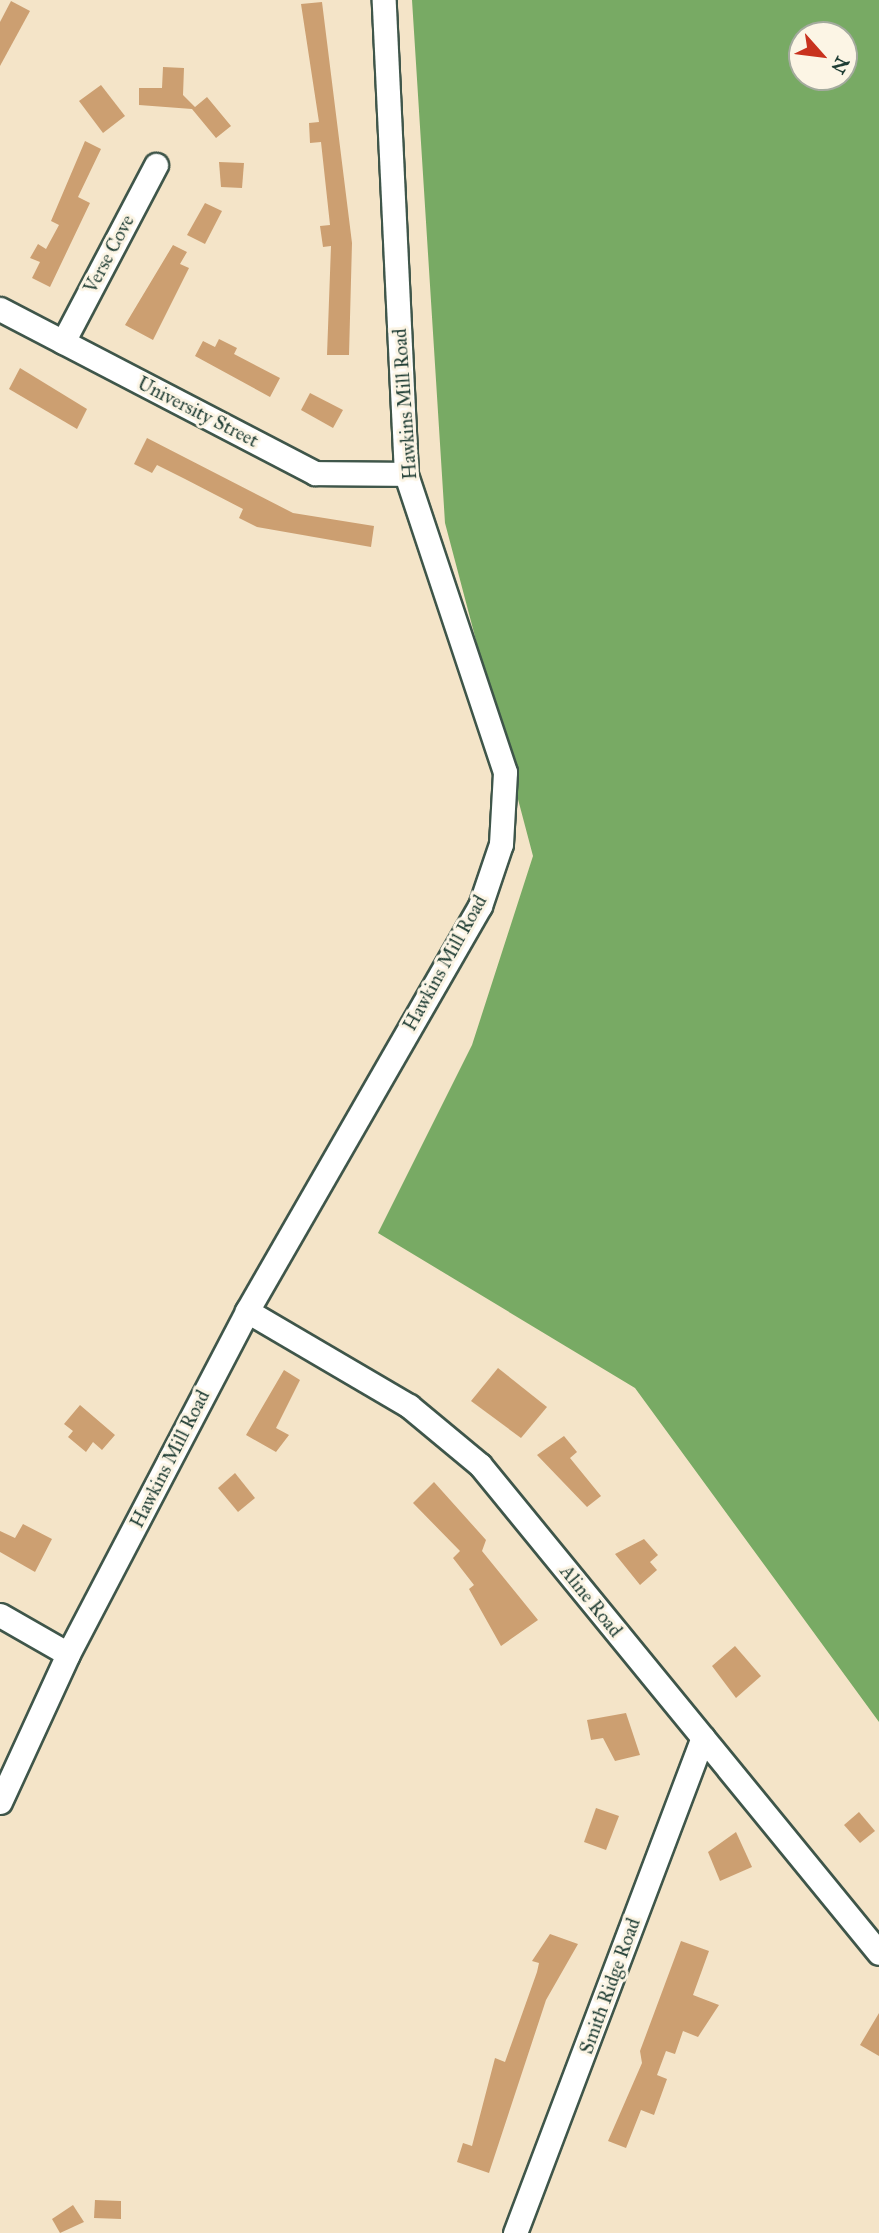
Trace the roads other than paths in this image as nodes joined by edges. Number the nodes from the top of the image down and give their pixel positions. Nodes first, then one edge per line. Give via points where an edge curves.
1 (384, 0) edge
2 (156, 165) dead end
3 (0, 309) edge
4 (62, 342) junction
5 (406, 474) junction
6 (247, 1311) junction
7 (0, 1615) edge
8 (68, 1654) junction
9 (703, 1737) junction
10 (0, 1802) edge
11 (879, 1953) edge
12 (523, 2230) edge

1 - 5 street, Hawkins Mill Road
2 - 4 street, Verse Cove
3 - 4 street, University Street
4 - 5 street, University Street via 315,473
5 - 6 street, Hawkins Mill Road via 505,772 501,844 480,906
6 - 8 street, Hawkins Mill Road
6 - 9 street, Aline Road via 408,1406 480,1465
7 - 8 street
8 - 10 street, Hawkins Mill Road
9 - 11 street, Aline Road
9 - 12 street, Smith Ridge Road

